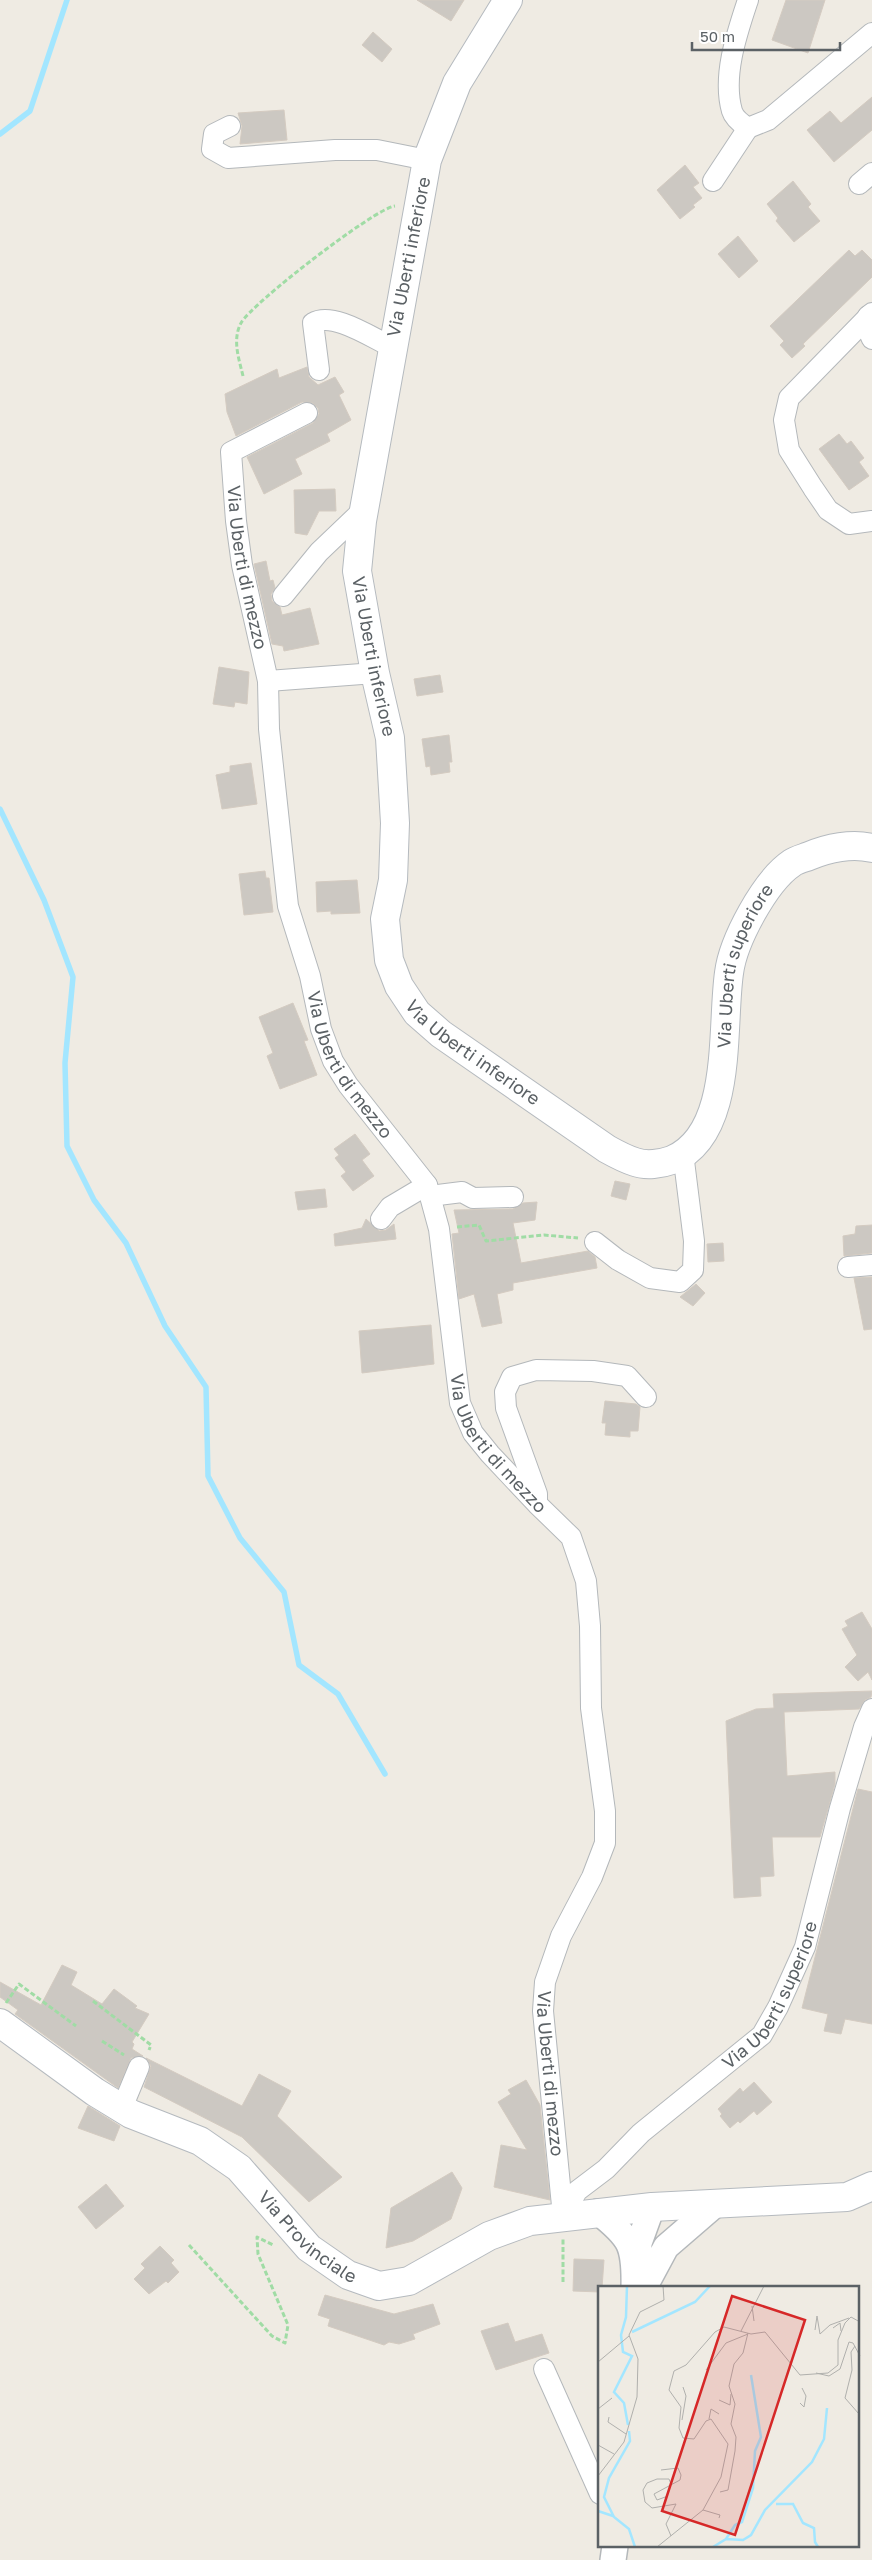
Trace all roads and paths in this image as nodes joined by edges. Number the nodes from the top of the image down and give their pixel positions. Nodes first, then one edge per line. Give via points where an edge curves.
1 (508, 0) edge
2 (748, 0) edge
3 (872, 33) edge
4 (230, 126) dead end
5 (748, 128) junction
6 (427, 160) junction
7 (713, 181) dead end
8 (420, 204) junction
9 (870, 315) edge
10 (872, 340) edge
11 (392, 347) junction
12 (319, 370) dead end
13 (243, 376) dead end
14 (307, 413) dead end
15 (364, 509) junction
16 (872, 521) edge
17 (283, 596) dead end
18 (375, 674) junction
19 (268, 681) junction
20 (872, 848) edge
21 (684, 1153) junction
22 (429, 1191) junction
23 (514, 1197) dead end
24 (381, 1219) dead end
25 (439, 1229) junction
26 (595, 1242) joint
27 (872, 1265) edge
28 (848, 1267) dead end
29 (646, 1397) dead end
30 (537, 1504) junction
31 (872, 1709) edge
32 (93, 2001) dead end
33 (2, 2014) edge
34 (76, 2026) dead end
35 (102, 2041) dead end
36 (139, 2067) junction
37 (122, 2108) junction
38 (872, 2186) edge
39 (717, 2203) junction
40 (652, 2207) junction
41 (598, 2212) junction
42 (563, 2216) junction
43 (189, 2245) dead end
44 (666, 2246) junction
45 (278, 2250) dead end
46 (563, 2282) dead end
47 (635, 2286) edge
48 (635, 2286) edge
49 (645, 2286) edge
50 (544, 2369) dead end
51 (598, 2490) edge

1 - 6 main road, Via Uberti inferiore via 457,83
2 - 5 street via 729,72 732,111 736,119
3 - 5 street via 768,120
4 - 6 street via 214,134 212,149 228,158 377,150
5 - 7 street
6 - 8 main road, Via Uberti inferiore
8 - 11 main road, Via Uberti inferiore
8 - 13 path via 390,207 359,224 291,277 241,323 236,347
9 - 10 street
9 - 16 street via 789,398 784,420 789,450 828,510 849,524
11 - 12 street via 338,320 321,318 313,323
11 - 15 main road, Via Uberti inferiore
14 - 19 street, Via Uberti di mezzo via 231,452 242,565
15 - 17 street via 320,552
15 - 18 main road, Via Uberti inferiore via 357,571
18 - 19 street
18 - 21 main road, Via Uberti inferiore via 390,738 395,823 393,880 385,919 389,960 399,986 417,1013 441,1034 607,1149 645,1165 670,1161
19 - 22 street, Via Uberti di mezzo via 269,729 288,906 310,976 320,1030 332,1060 348,1085
20 - 21 main road, Via Uberti superiore via 861,845 823,850 792,863 770,886 744,925 729,972 726,1022 712,1111 699,1139
21 - 26 street via 694,1240 693,1270 680,1282 650,1278
22 - 23 street via 462,1192 473,1198
22 - 24 street via 390,1207
22 - 25 street, Via Uberti di mezzo
25 - 26 path via 480,1225 486,1240 544,1236 586,1238
25 - 30 street, Via Uberti di mezzo via 460,1403 478,1440
27 - 28 street
29 - 30 street via 627,1376 593,1371 536,1370 512,1377 504,1392 506,1408 537,1494
30 - 42 street, Via Uberti di mezzo via 571,1537 586,1581 591,1708 605,1811 605,1843 592,1877 561,1936 544,1982 543,2011
31 - 42 street, Via Uberti superiore via 840,1808 805,1947 762,2035 641,2133 606,2169 577,2192
32 - 36 path via 151,2045
33 - 34 path via 19,1984
33 - 37 main road, Via Provinciale
35 - 36 path
36 - 37 street
37 - 42 main road, Via Provinciale via 200,2140 238,2168 309,2248 348,2275 379,2286 409,2281 498,2233 530,2220
38 - 39 main road via 848,2197
39 - 40 main road
39 - 44 street
40 - 41 main road, Via Provinciale
40 - 44 street
40 - 47 street via 639,2243
41 - 42 main road, Via Provinciale
41 - 48 street via 620,2229 629,2241 635,2265
42 - 46 path
43 - 45 path via 272,2336 285,2343 288,2325 258,2254 257,2237
44 - 49 street
50 - 51 street

